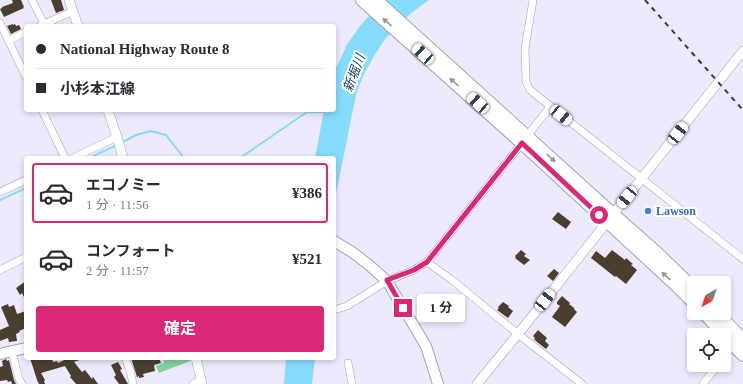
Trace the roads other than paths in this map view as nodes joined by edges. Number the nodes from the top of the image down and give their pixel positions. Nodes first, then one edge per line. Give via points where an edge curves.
1 (32, 0) edge
2 (69, 0) edge
3 (362, 0) edge
4 (376, 0) edge
5 (533, 0) edge
6 (73, 10) junction
7 (0, 23) edge
8 (42, 24) edge
9 (44, 24) edge
10 (77, 24) edge
11 (24, 33) edge
12 (8, 40) junction
13 (415, 41) junction
14 (743, 51) edge
15 (24, 73) edge
16 (550, 106) junction
17 (43, 112) edge
18 (109, 112) edge
19 (117, 137) junction
20 (524, 139) junction
21 (64, 156) edge
22 (77, 156) edge
23 (122, 156) edge
24 (642, 179) junction
25 (24, 181) edge
26 (0, 192) edge
27 (610, 218) junction
28 (336, 242) edge
29 (24, 258) edge
30 (743, 259) edge
31 (427, 262) junction
32 (0, 270) edge
33 (387, 280) junction
34 (687, 282) edge
35 (687, 296) edge
36 (336, 309) edge
37 (710, 320) edge
38 (724, 320) edge
39 (518, 334) junction
40 (743, 340) edge
41 (24, 349) edge
42 (12, 352) junction
43 (0, 354) edge
44 (743, 355) edge
45 (126, 360) edge
46 (196, 360) edge
47 (348, 363) dead end
48 (712, 372) edge
49 (199, 383) edge
50 (22, 384) edge
51 (133, 384) edge
52 (352, 384) edge
53 (438, 384) edge
54 (477, 384) edge
55 (582, 384) edge
56 (703, 384) edge

1 - 8 street
2 - 6 street
13 -> 3 highway
4 - 13 highway
5 - 16 street via 525,48 526,82 530,90
6 - 9 street
6 - 10 street
7 - 12 street
11 - 12 street
12 - 15 street
13 - 20 highway
14 - 24 street via 738,63
16 - 20 street
16 - 24 street
17 - 21 street
18 - 19 street
19 - 22 street
19 - 23 street
20 - 27 highway
20 - 31 street
24 - 27 street
24 - 30 street
25 - 26 street
27 - 34 highway via 658,253
35 -> 27 highway
27 - 39 street
28 - 33 main road via 369,264
29 - 32 street
31 - 33 street
31 - 39 street
33 - 36 street via 347,306
33 - 53 main road via 426,346
37 - 44 highway
38 - 40 highway
39 - 54 street
39 - 55 street
41 - 42 main road
42 - 43 main road
42 - 50 street
45 - 51 street
46 - 49 street
47 - 52 street
48 - 56 street

